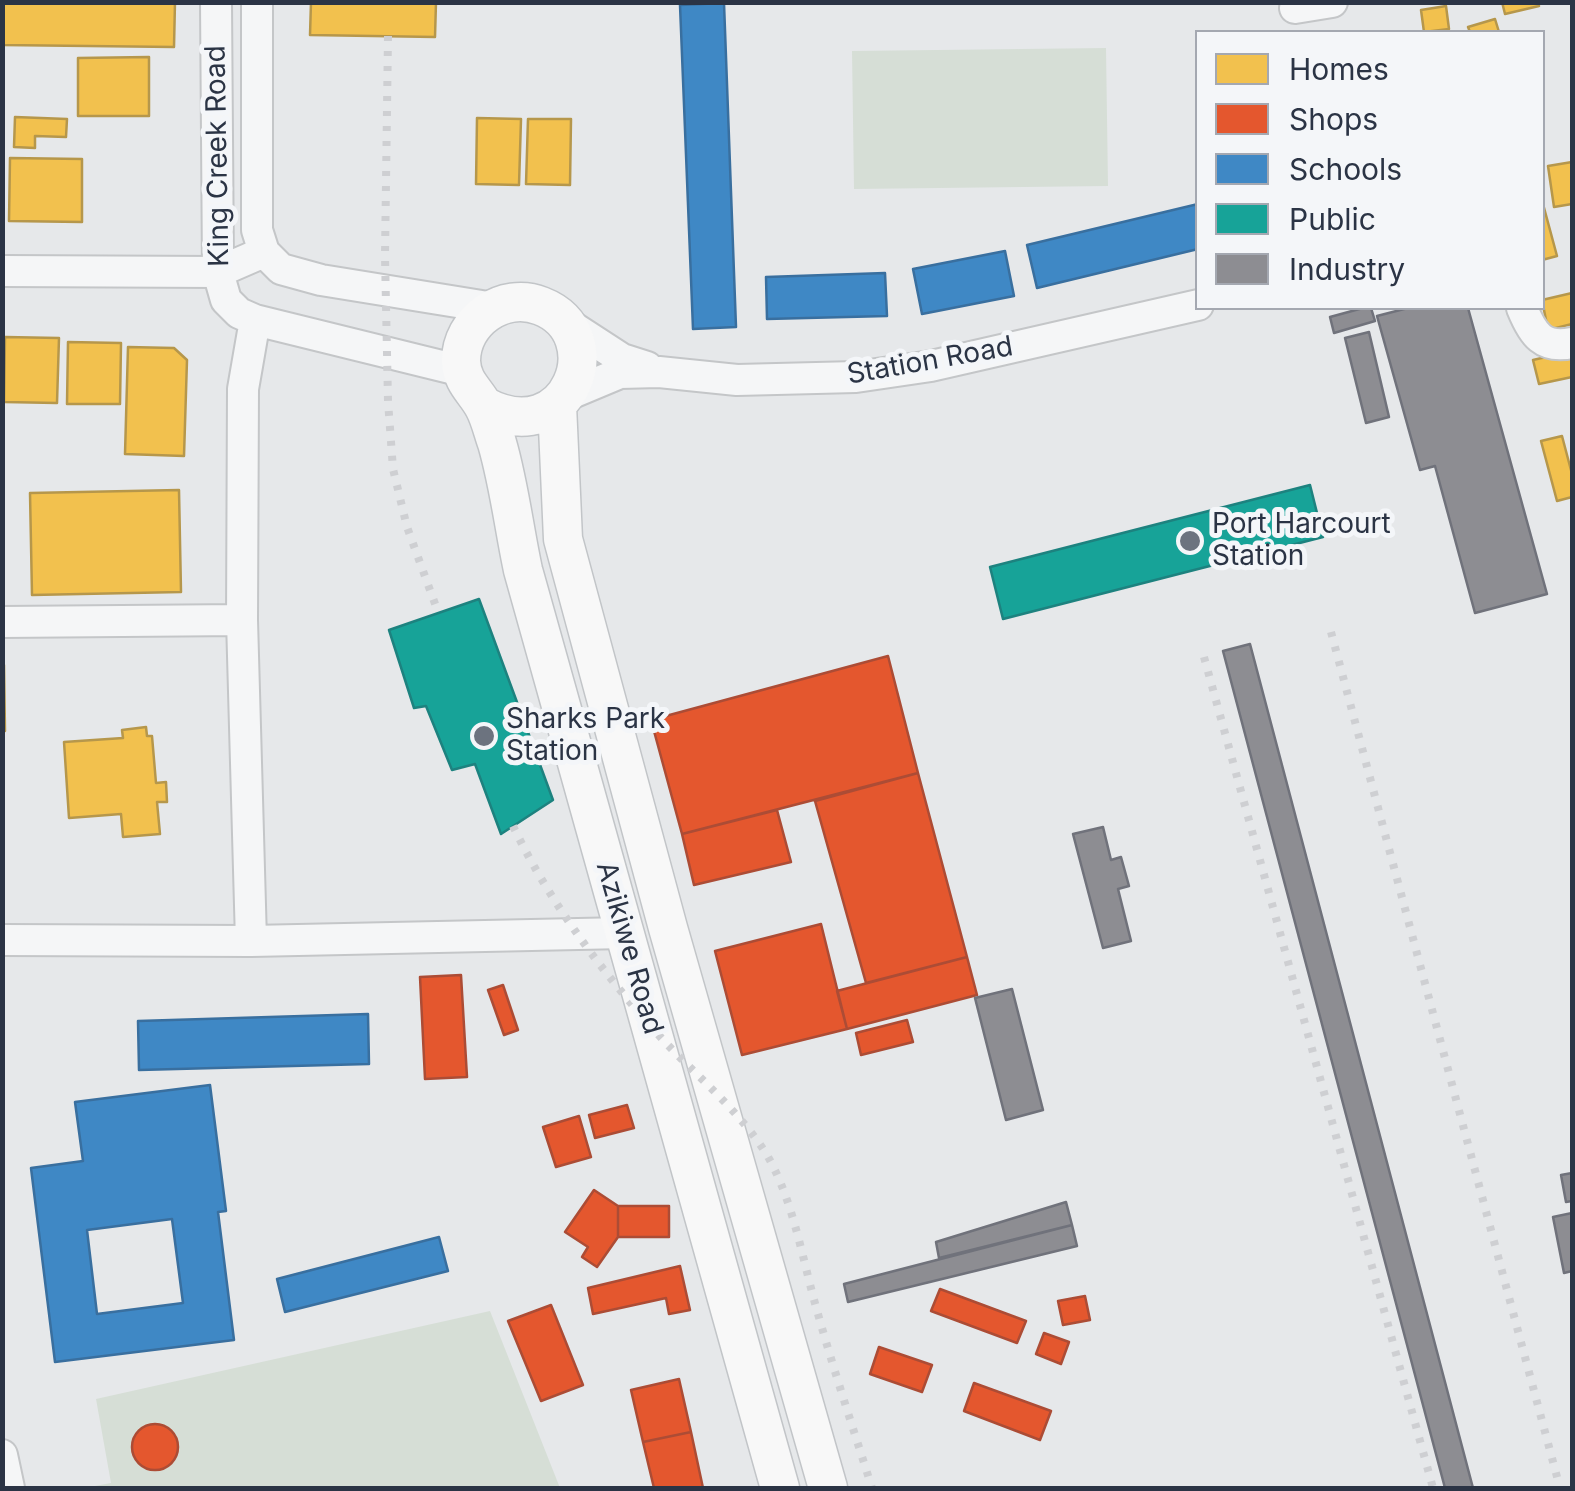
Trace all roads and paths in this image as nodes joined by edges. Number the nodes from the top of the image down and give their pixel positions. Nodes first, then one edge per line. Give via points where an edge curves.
1 (216, 2) edge
2 (257, 2) edge
3 (1332, 2) edge
4 (1296, 14) edge
5 (264, 252) junction
6 (2, 272) edge
7 (218, 272) junction
8 (1195, 306) edge
9 (494, 308) junction
10 (1523, 310) edge
11 (255, 320) junction
12 (562, 320) junction
13 (1572, 343) edge
14 (462, 371) junction
15 (659, 372) junction
16 (561, 400) junction
17 (484, 406) junction
18 (242, 620) junction
19 (2, 622) edge
20 (625, 933) junction
21 (2, 940) edge
22 (251, 941) junction
23 (2, 1456) edge
24 (9, 1488) edge
25 (780, 1488) edge
26 (828, 1488) edge

1 - 7 street, King Creek Road
2 - 5 street, King Creek Road via 257,230
3 - 4 street
5 - 7 street
5 - 9 street, King Creek Road via 281,269 321,280
6 - 7 street
7 - 11 street, King Creek Road via 226,300
8 - 15 street, Station Road via 856,377 738,380
9 - 12 main road via 517,302 542,306
9 - 14 main road via 464,341
10 - 13 street via 1544,342
11 - 14 street
11 - 18 street via 243,389
12 - 15 street, Station Road via 622,359
12 - 16 main road via 578,360
14 - 17 main road
15 - 16 street, Station Road via 620,373
16 - 17 main road via 521,418
16 - 26 main road, Azikiwe Road via 563,540
17 - 20 main road, Azikiwe Road
18 - 19 street
18 - 22 street
20 - 22 street
20 - 25 main road, Azikiwe Road
21 - 22 street
23 - 24 street

